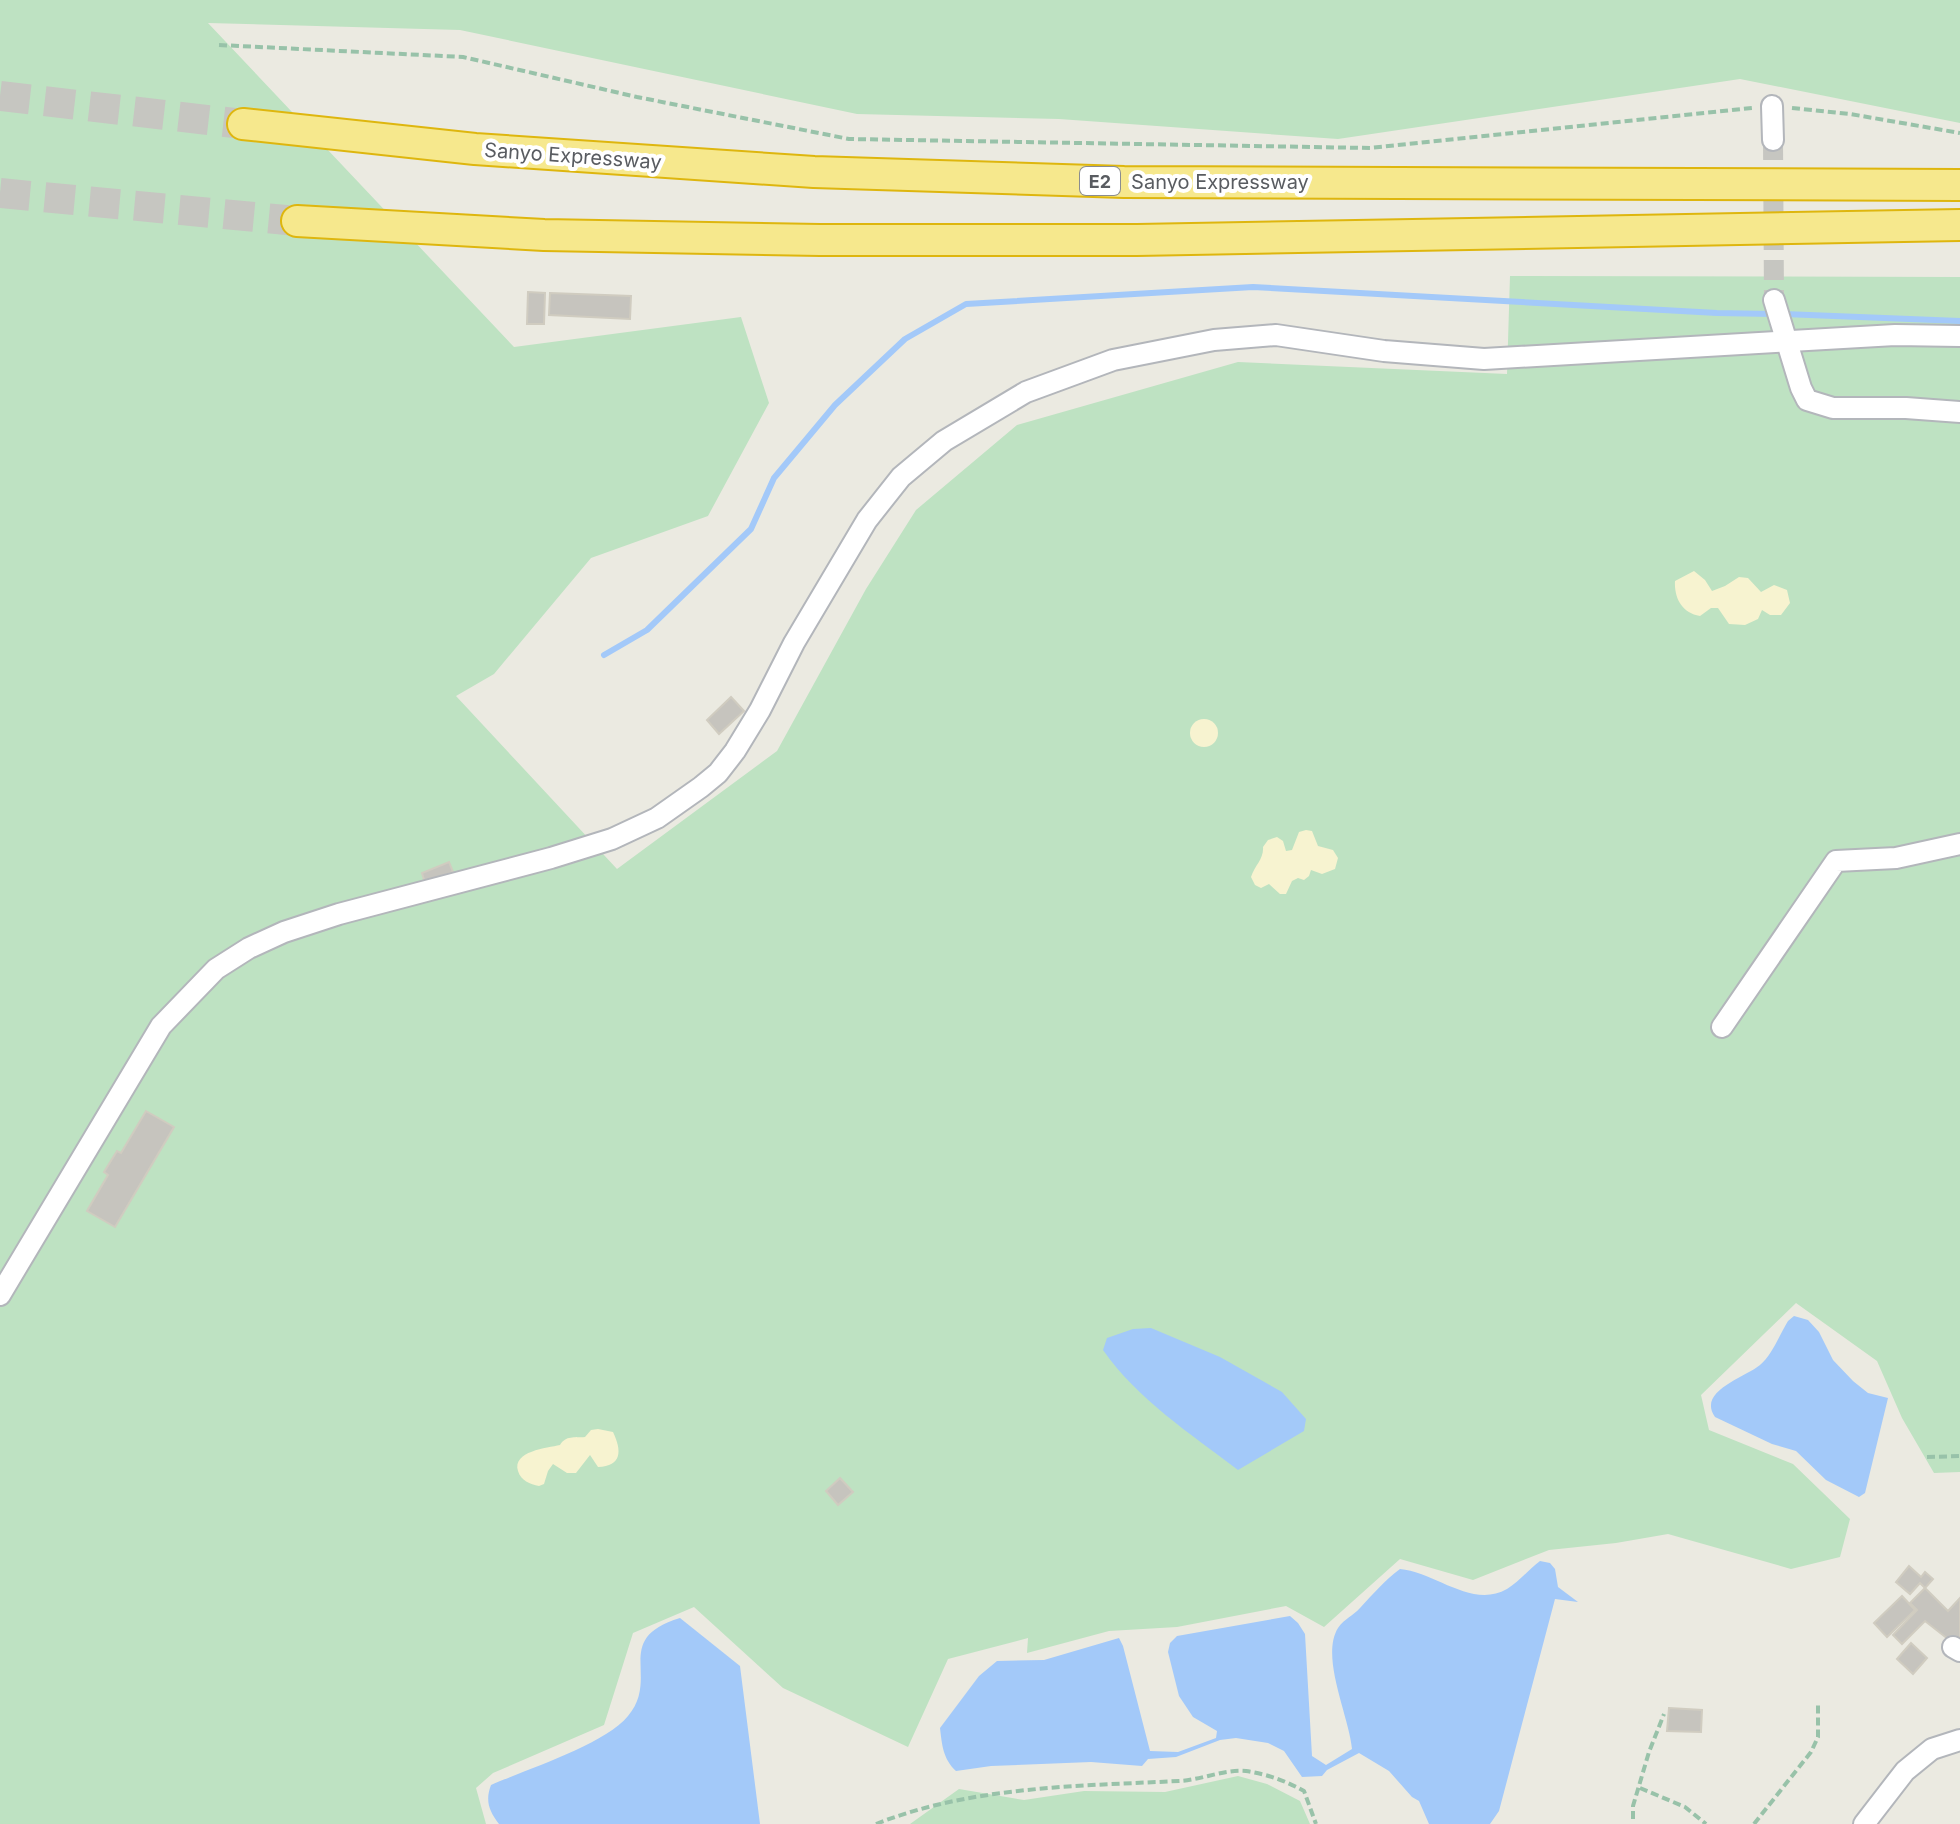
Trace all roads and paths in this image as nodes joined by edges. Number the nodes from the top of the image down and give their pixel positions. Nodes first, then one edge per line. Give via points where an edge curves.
1 (219, 45) dead end
2 (1772, 106) junction
3 (243, 124) tunnel mouth
4 (1960, 133) edge
5 (1773, 140) tunnel mouth
6 (1960, 185) edge
7 (297, 221) tunnel mouth
8 (1960, 225) edge
9 (1774, 300) tunnel mouth
10 (1960, 336) edge
11 (1787, 342) junction
12 (1960, 412) edge
13 (1960, 844) edge
14 (1722, 1027) dead end
15 (0, 1295) edge
16 (1960, 1456) edge
17 (1927, 1457) dead end
18 (1818, 1703) dead end
19 (1664, 1714) dead end
20 (1960, 1740) edge
21 (1640, 1788) junction
22 (1633, 1819) dead end
23 (876, 1824) edge
24 (1316, 1824) edge
25 (1706, 1824) edge
26 (1754, 1824) edge
27 (1864, 1824) edge

1 - 2 path via 463,57 849,139 1370,148
2 - 4 path
2 - 5 street
3 - 6 highway, Sanyo Expressway / E2 via 475,149 845,173 1139,182
7 - 8 highway via 544,235 820,240 1137,240
9 - 11 street
10 - 11 street
11 - 12 street via 1807,400 1833,408
11 - 15 street via 1484,359 1276,335 1214,340 1113,360 1026,392 944,441 901,477 867,520 735,751 701,787 657,818 612,839 284,932 216,969 161,1026
13 - 14 street via 1896,858 1836,861
16 - 17 path
18 - 26 path via 1818,1737 1811,1752
19 - 21 path
20 - 27 street via 1932,1749 1905,1771
21 - 22 path
21 - 25 path via 1685,1807
23 - 24 path via 951,1800 1243,1770 1304,1791

